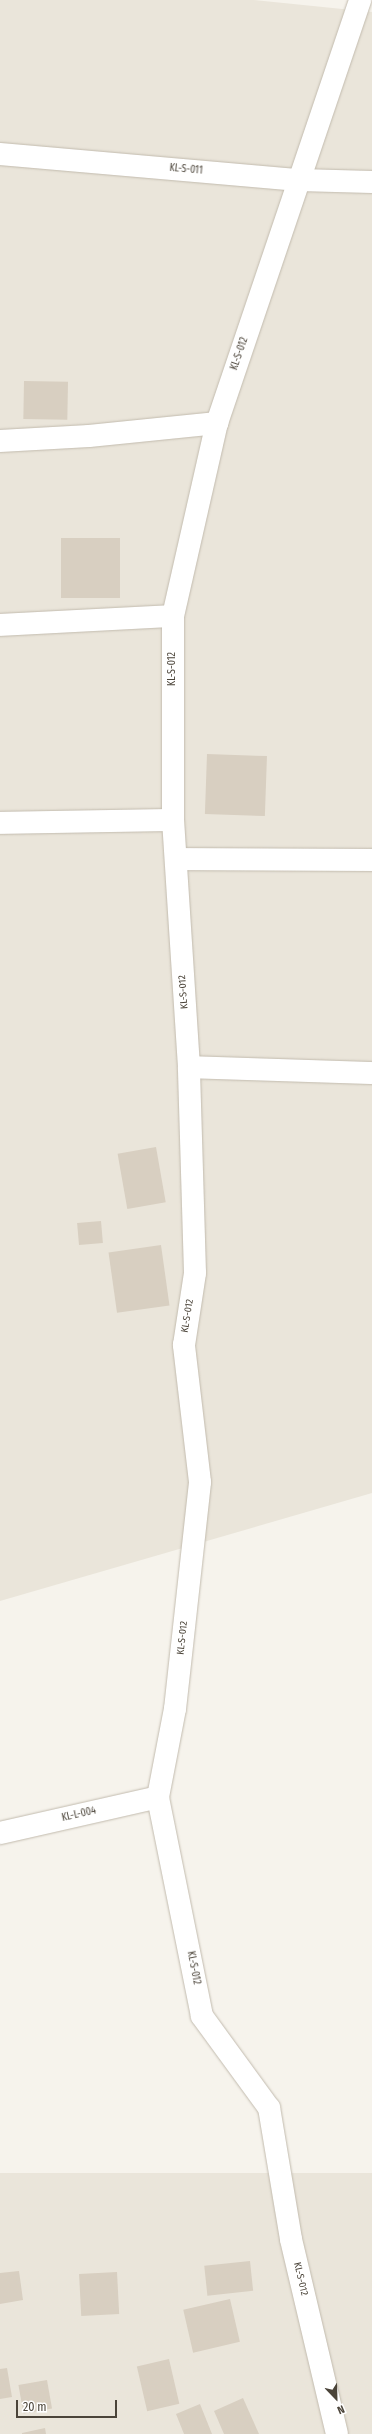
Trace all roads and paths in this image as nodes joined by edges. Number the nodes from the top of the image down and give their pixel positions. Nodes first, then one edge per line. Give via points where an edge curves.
1 (360, 0) edge
2 (0, 154) edge
3 (299, 180) junction
4 (372, 182) edge
5 (217, 423) junction
6 (0, 441) edge
7 (173, 616) junction
8 (0, 625) edge
9 (173, 820) junction
10 (0, 823) edge
11 (176, 859) junction
12 (372, 860) edge
13 (189, 1067) junction
14 (372, 1073) edge
15 (158, 1797) junction
16 (0, 1833) edge
17 (337, 2434) edge

1 - 3 street, KL-S-012
2 - 3 street, KL-S-011
3 - 4 street, KL-S-011
3 - 5 street, KL-S-012
5 - 6 street via 89,436
5 - 7 street, KL-S-012
7 - 8 street
7 - 9 street, KL-S-012
9 - 10 street
9 - 11 street, KL-S-012
11 - 12 street
11 - 13 street, KL-S-012
13 - 14 street
13 - 15 street, KL-S-012 via 195,1273 184,1345 200,1482 175,1709
15 - 16 street, KL-L-004
15 - 17 street, KL-S-012 via 202,2016 269,2108 291,2239

